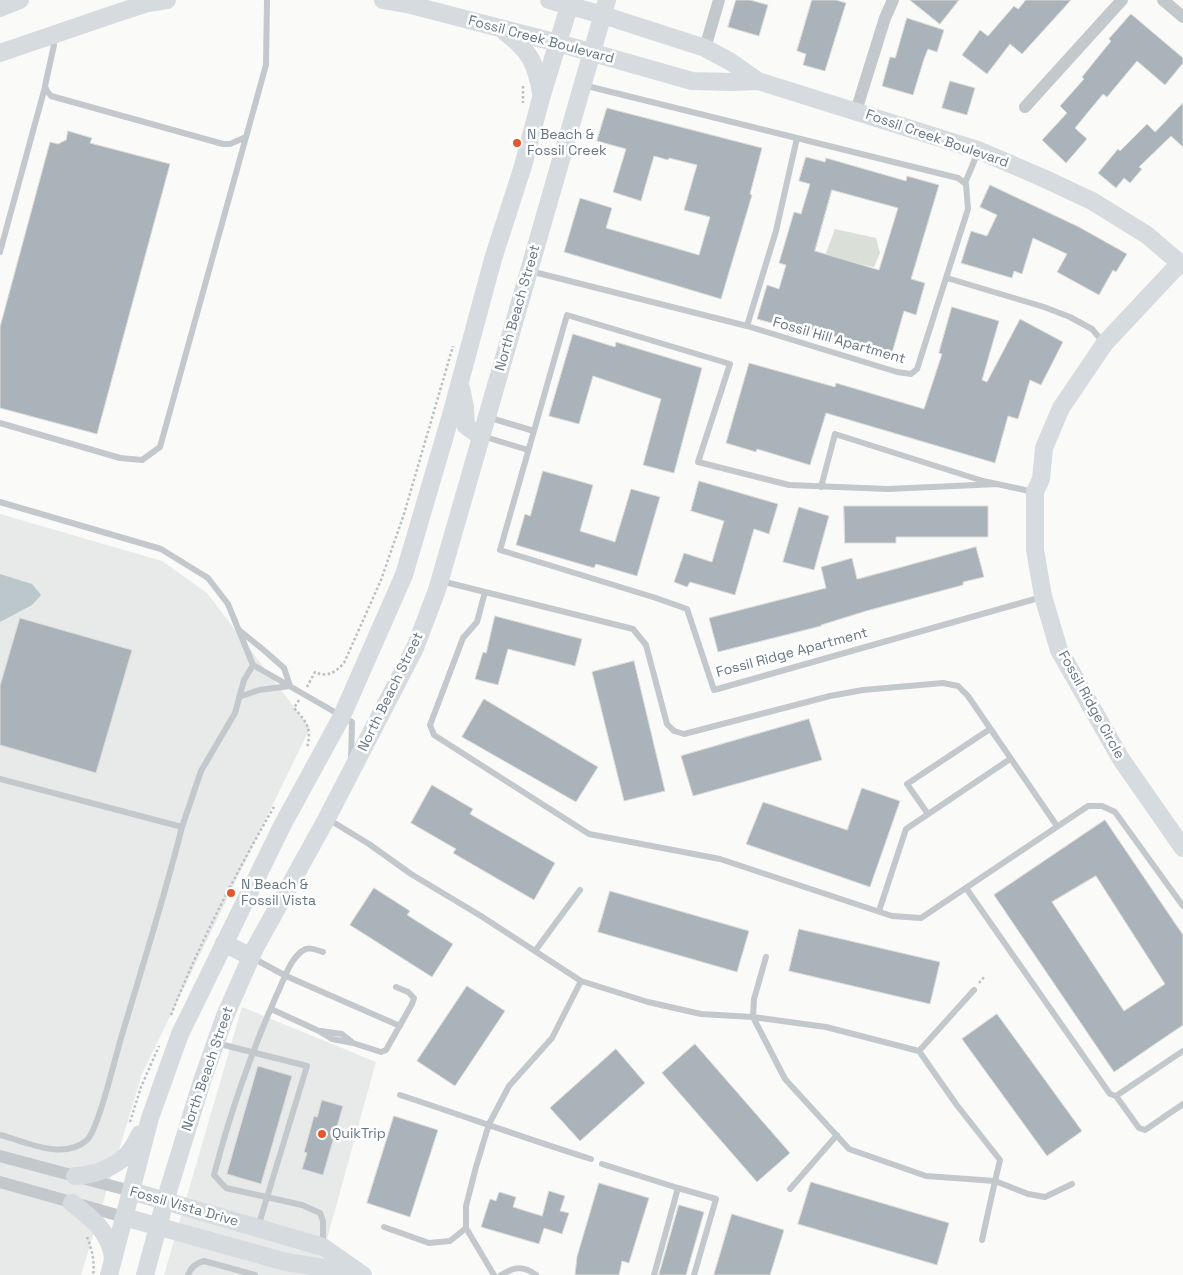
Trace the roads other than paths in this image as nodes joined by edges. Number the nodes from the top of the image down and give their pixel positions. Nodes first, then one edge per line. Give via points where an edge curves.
1 (20, 0) edge
2 (167, 0) edge
3 (267, 0) edge
4 (383, 0) edge
5 (549, 0) edge
6 (719, 0) edge
7 (893, 0) edge
8 (1122, 0) edge
9 (1163, 0) edge
10 (570, 3) edge
11 (0, 8) edge
12 (605, 8) edge
13 (1183, 16) edge
14 (501, 28) junction
15 (47, 37) junction
16 (558, 43) junction
17 (706, 48) junction
18 (0, 53) edge
19 (592, 53) junction
20 (758, 81) junction
21 (583, 84) junction
22 (45, 86) junction
23 (541, 98) junction
24 (1025, 107) dead end
25 (856, 111) junction
26 (246, 136) junction
27 (798, 138) junction
28 (978, 150) junction
29 (964, 183) junction
30 (0, 252) edge
31 (1181, 264) edge
32 (529, 270) junction
33 (947, 278) junction
34 (747, 326) junction
35 (1104, 343) junction
36 (460, 382) junction
37 (486, 417) junction
38 (0, 423) edge
39 (534, 431) junction
40 (480, 436) junction
41 (528, 450) junction
42 (998, 484) junction
43 (821, 487) junction
44 (1035, 492) junction
45 (0, 502) edge
46 (439, 580) junction
47 (485, 592) junction
48 (1043, 596) junction
49 (238, 629) junction
50 (253, 665) junction
51 (290, 686) junction
52 (239, 698) junction
53 (342, 718) junction
54 (990, 729) junction
55 (1010, 759) junction
56 (351, 772) junction
57 (0, 779) edge
58 (928, 814) junction
59 (327, 818) junction
60 (1057, 826) junction
61 (182, 827) junction
62 (1183, 848) edge
63 (966, 888) junction
64 (580, 890) dead end
65 (1183, 906) edge
66 (879, 911) junction
67 (224, 943) junction
68 (535, 951) junction
69 (323, 952) dead end
70 (251, 957) junction
71 (766, 957) dead end
72 (286, 976) junction
73 (581, 981) junction
74 (396, 987) dead end
75 (974, 990) dead end
76 (271, 1009) junction
77 (753, 1017) junction
78 (400, 1026) junction
79 (214, 1043) junction
80 (919, 1051) junction
81 (1183, 1051) edge
82 (252, 1052) junction
83 (400, 1095) dead end
84 (1116, 1096) junction
85 (1183, 1104) edge
86 (150, 1118) junction
87 (489, 1124) junction
88 (0, 1135) edge
89 (837, 1135) junction
90 (0, 1156) edge
91 (591, 1159) dead end
92 (602, 1164) dead end
93 (74, 1176) junction
94 (995, 1181) junction
95 (0, 1182) edge
96 (1072, 1184) dead end
97 (678, 1188) junction
98 (790, 1189) dead end
99 (131, 1191) junction
100 (267, 1198) junction
101 (165, 1201) junction
102 (72, 1203) junction
103 (124, 1217) junction
104 (384, 1227) dead end
105 (158, 1228) junction
106 (258, 1228) junction
107 (466, 1228) junction
108 (982, 1240) dead end
109 (324, 1261) edge
110 (111, 1267) edge
111 (189, 1273) edge
112 (361, 1274) edge
113 (145, 1275) edge
114 (255, 1275) edge
115 (494, 1275) edge
116 (501, 1275) edge
117 (536, 1275) edge
118 (654, 1275) edge
119 (694, 1275) edge

1 - 11 main road
2 - 15 main road via 148,3
3 - 26 lane via 266,65
4 - 14 main road, Fossil Creek Boulevard
5 - 10 main road, Fossil Creek Boulevard
6 - 17 street
7 - 25 street
8 - 24 street
9 - 13 street
10 - 12 main road, Fossil Creek Boulevard
10 - 16 main road
12 - 17 main road, Fossil Creek Boulevard
12 - 19 main road, North Beach Street
14 - 16 main road, Fossil Creek Boulevard
14 - 23 main road via 520,42 532,60
15 - 18 main road
15 - 22 lane via 54,45 54,51
16 - 19 main road, Fossil Creek Boulevard
16 - 23 main road
17 - 20 main road, Fossil Creek Boulevard
19 - 20 main road, Fossil Creek Boulevard via 692,81
19 - 21 main road, North Beach Street
20 - 25 main road, Fossil Creek Boulevard
21 - 27 lane
21 - 32 main road, North Beach Street
22 - 26 lane via 51,96 223,144
22 - 30 lane
23 - 36 main road
25 - 28 main road, Fossil Creek Boulevard
26 - 38 lane via 160,447 142,460 120,458
27 - 29 lane via 938,172
27 - 34 lane via 776,230
28 - 29 lane
28 - 31 main road, Fossil Creek Boulevard via 1092,201 1147,235
29 - 33 lane, Fossil Hill Apartment via 968,209
31 - 35 main road, Fossil Ridge Circle
32 - 34 lane, Fossil Hill Apartment
32 - 37 main road, North Beach Street
33 - 34 lane, Fossil Hill Apartment via 918,369 911,374
33 - 35 lane via 1070,317 1092,329
35 - 44 main road, Fossil Ridge Circle via 1062,408 1044,448 1041,479
36 - 40 main road via 466,426
36 - 53 main road via 404,575
37 - 39 lane
37 - 40 main road, North Beach Street
39 - 41 lane, Fossil Ridge Apartment
39 - 43 lane, Fossil Ridge Apartment via 567,315 730,364 698,462 789,485
40 - 41 lane
40 - 46 main road, North Beach Street
41 - 48 lane, Fossil Ridge Apartment via 500,550 687,609 714,690
42 - 43 lane, Fossil Ridge Apartment via 888,489
42 - 43 lane, Fossil Ridge Apartment via 835,434
42 - 44 lane, Fossil Ridge Apartment
44 - 48 main road, Fossil Ridge Circle via 1035,550
45 - 49 lane via 161,549 208,578 228,604
46 - 47 lane
46 - 56 main road, North Beach Street via 415,648
47 - 54 lane via 633,629 646,645 667,724 684,734 855,691 943,683 958,686
47 - 66 lane via 477,622 463,638 430,724 434,735 589,834 720,859
48 - 62 main road, Fossil Ridge Circle via 1059,650 1079,688 1121,760
49 - 50 lane
49 - 51 lane via 284,668
50 - 51 lane
50 - 52 lane
51 - 52 lane via 259,690
51 - 53 lane
52 - 61 lane via 235,713 201,771
53 - 56 lane via 352,722
53 - 67 main road via 283,824
54 - 55 lane
54 - 58 lane via 907,784
55 - 58 lane
55 - 60 lane
56 - 59 main road, North Beach Street
57 - 61 lane
58 - 66 lane via 906,829
59 - 68 lane
59 - 70 main road, North Beach Street
60 - 63 lane
60 - 65 lane via 1088,806 1102,806 1116,812
61 - 88 lane via 155,930 96,1125 88,1139 72,1149 56,1150
63 - 66 lane via 921,918 892,916
63 - 84 lane via 1110,1094
64 - 68 lane
67 - 70 main road
67 - 86 main road via 180,1034
68 - 73 lane
69 - 72 lane via 310,948 303,950 294,958
70 - 72 lane
70 - 79 main road, North Beach Street
71 - 77 lane via 754,999
72 - 76 lane
72 - 78 lane
73 - 77 lane via 701,1014
73 - 87 lane via 552,1038 509,1086
74 - 78 lane via 414,998
75 - 80 lane
76 - 78 lane via 319,1031 342,1034 353,1043 381,1052 386,1050
76 - 82 lane
77 - 80 lane via 826,1027
77 - 89 lane via 785,1079
79 - 82 lane
79 - 101 main road, North Beach Street
80 - 94 lane via 1000,1160
81 - 84 lane
82 - 100 lane via 214,1175 226,1188
82 - 100 lane via 307,1066
83 - 87 lane
84 - 85 lane via 1139,1128 1145,1130
86 - 93 main road via 128,1153 107,1169
86 - 99 main road
87 - 91 lane
87 - 107 lane via 466,1206
89 - 94 lane via 849,1149 926,1176
89 - 98 lane
90 - 93 street, Fossil Vista Drive
92 - 97 lane
93 - 99 street, Fossil Vista Drive
94 - 96 lane via 1045,1197
94 - 108 lane
95 - 102 street, Fossil Vista Drive
97 - 118 lane
97 - 119 lane via 716,1199
99 - 101 main road, Fossil Vista Drive
99 - 103 main road
100 - 106 lane
100 - 109 lane via 320,1212
101 - 105 main road, North Beach Street
101 - 106 main road, Fossil Vista Drive
102 - 103 street, Fossil Vista Drive
102 - 110 main road via 92,1218 111,1244
103 - 105 main road, Fossil Vista Drive
103 - 110 main road
104 - 107 lane via 430,1243 450,1241
105 - 109 main road, Fossil Vista Drive via 286,1262
105 - 113 main road, North Beach Street
106 - 109 main road, Fossil Vista Drive
107 - 115 lane
109 - 112 main road, Fossil Vista Drive
111 - 114 lane via 197,1262 204,1261
116 - 117 lane via 519,1267

